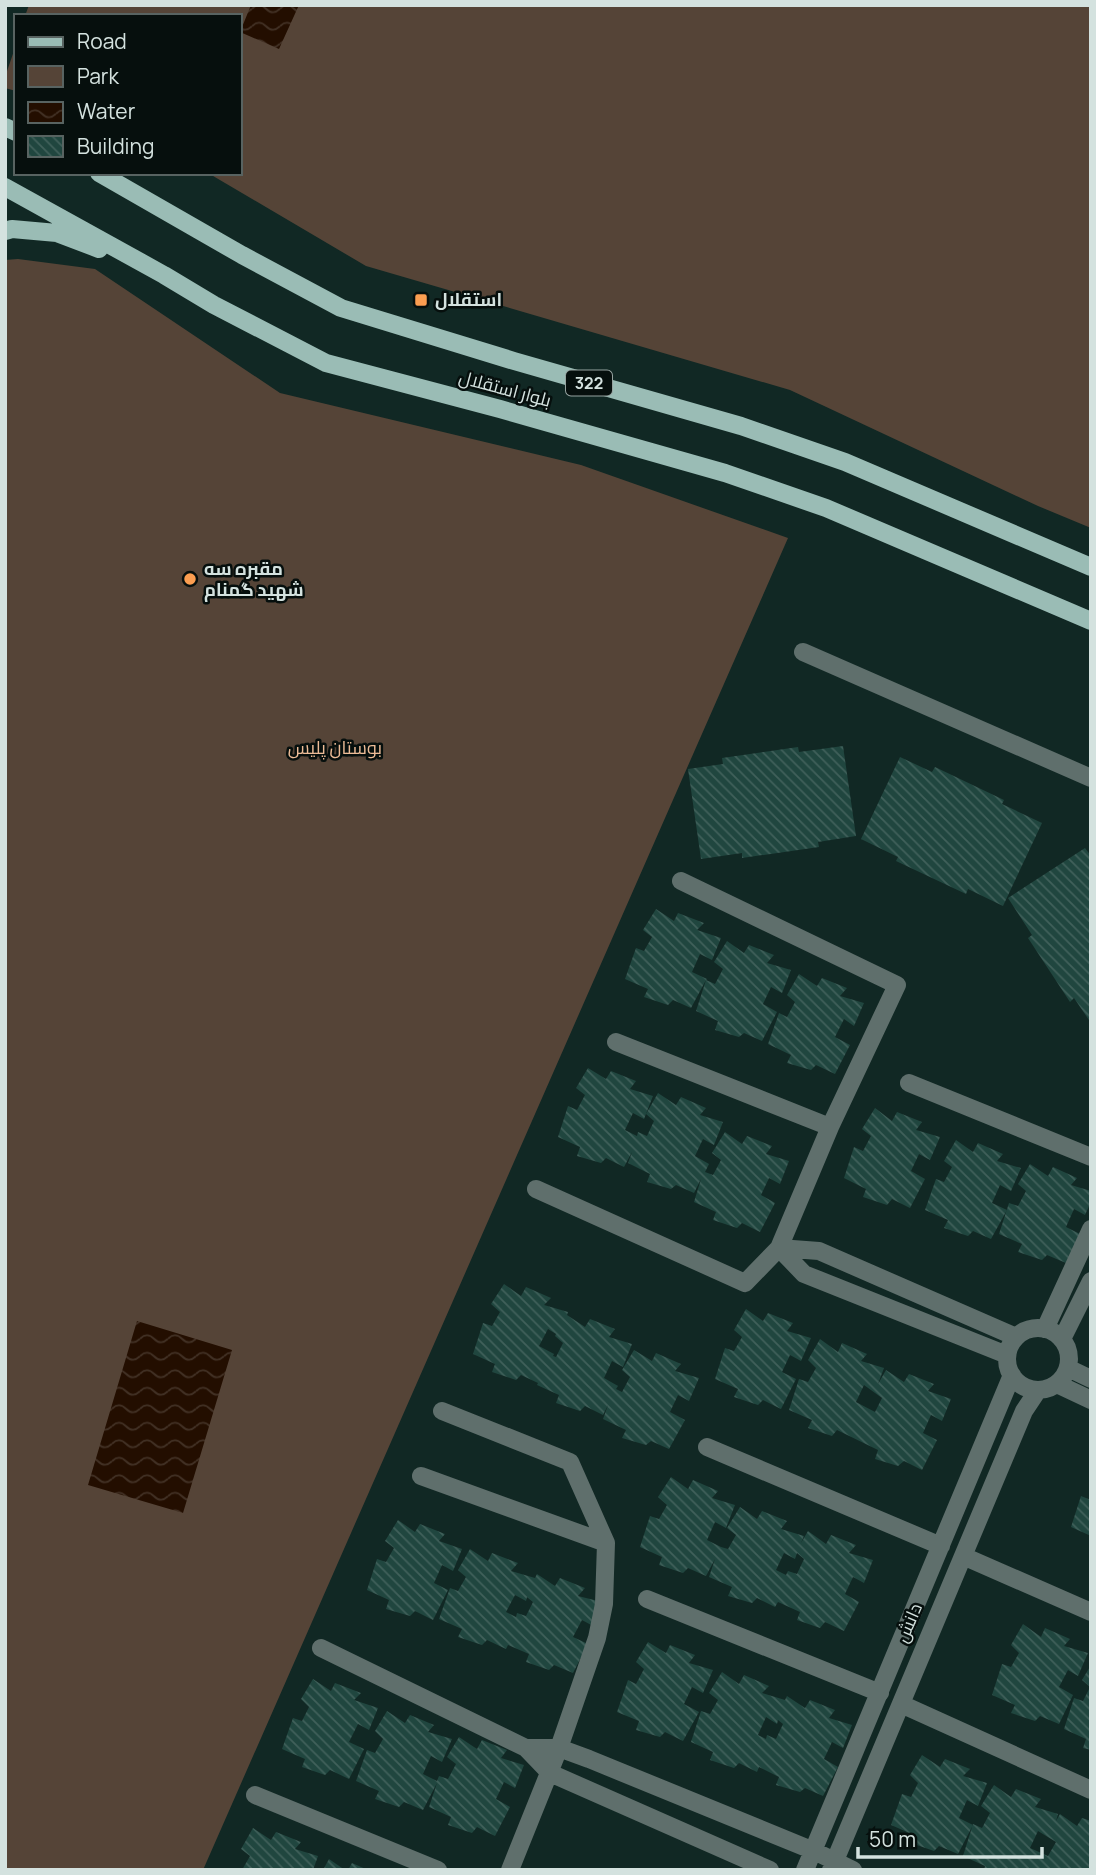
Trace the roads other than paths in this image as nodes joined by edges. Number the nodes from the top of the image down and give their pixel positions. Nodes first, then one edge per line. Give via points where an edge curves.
1 (102, 175) edge
2 (5, 187) edge
3 (5, 231) edge
4 (164, 275) junction
5 (1091, 567) edge
6 (1091, 621) edge
7 (803, 652) dead end
8 (1091, 778) edge
9 (681, 881) dead end
10 (616, 1042) dead end
11 (909, 1083) dead end
12 (830, 1127) junction
13 (1091, 1157) edge
14 (536, 1189) dead end
15 (1091, 1229) edge
16 (779, 1248) junction
17 (1091, 1281) edge
18 (1045, 1329) junction
19 (1016, 1337) junction
20 (1062, 1339) junction
21 (1007, 1355) junction
22 (1068, 1368) junction
23 (1012, 1375) junction
24 (1091, 1379) edge
25 (1056, 1384) junction
26 (1038, 1390) junction
27 (1091, 1400) edge
28 (442, 1411) dead end
29 (707, 1447) dead end
30 (421, 1476) dead end
31 (606, 1542) junction
32 (941, 1546) junction
33 (963, 1556) junction
34 (648, 1599) dead end
35 (1091, 1612) edge
36 (321, 1648) dead end
37 (880, 1693) junction
38 (901, 1704) junction
39 (526, 1748) junction
40 (559, 1748) junction
41 (550, 1773) junction
42 (1091, 1790) edge
43 (255, 1795) dead end
44 (814, 1851) junction
45 (833, 1866) edge
46 (438, 1870) edge
47 (510, 1870) edge
48 (770, 1870) edge
49 (805, 1870) edge
50 (853, 1870) edge

1 - 5 main road, بلوار استقلال / 322 via 341,309 779,439 845,462
2 - 4 main road, بلوار استقلال
3 - 4 main road via 57,233
4 - 6 main road, بلوار استقلال via 326,363 749,481 826,508
7 - 8 lane
9 - 12 lane via 897,985
10 - 12 lane
11 - 13 lane
12 - 16 lane
14 - 16 lane via 745,1283
15 - 18 lane
16 - 19 lane via 819,1251
16 - 21 lane via 804,1274
17 - 20 lane
18 - 19 lane via 1035,1328
18 - 20 lane
19 - 21 lane
20 - 22 lane
21 - 23 lane
22 - 24 lane
22 - 25 lane
23 - 26 lane
23 - 32 lane, دانش
25 - 26 lane
25 - 27 lane
26 - 33 lane, دانش via 1024,1411
28 - 31 lane via 570,1462
29 - 32 lane
30 - 31 lane
31 - 40 lane via 604,1604 597,1638
32 - 37 lane, دانش
33 - 35 lane
33 - 38 lane, دانش
34 - 37 lane
36 - 39 lane
37 - 44 lane, دانش
38 - 42 lane
38 - 45 lane, دانش
39 - 40 lane
39 - 41 lane
40 - 41 lane
40 - 44 lane
41 - 47 lane
41 - 48 lane
43 - 46 lane
44 - 45 lane
44 - 49 lane, دانش
45 - 50 lane

